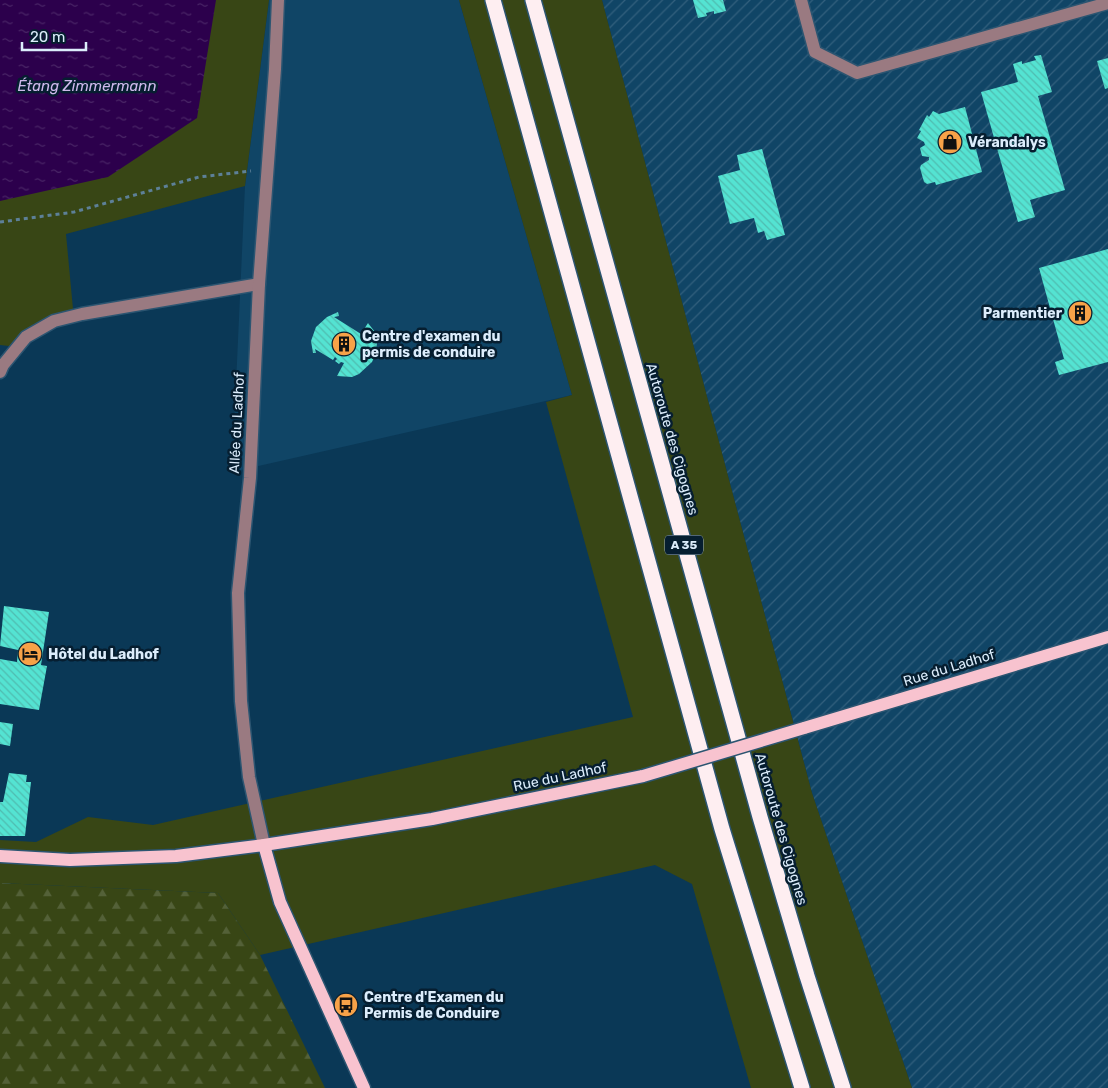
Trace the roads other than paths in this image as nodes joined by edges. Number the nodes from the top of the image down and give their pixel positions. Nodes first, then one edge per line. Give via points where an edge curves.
1 (278, 0) edge
2 (492, 0) edge
3 (533, 0) edge
4 (801, 0) edge
5 (1108, 3) edge
6 (259, 284) junction
7 (0, 372) edge
8 (1108, 637) edge
9 (264, 845) junction
10 (0, 856) edge
11 (364, 1088) edge
12 (802, 1088) edge
13 (843, 1088) edge

1 - 6 street, Allée du Ladhof
2 - 12 highway, A 35 via 722,829
3 - 13 highway, Autoroute des Cigognes / A 35 via 760,817
4 - 5 street via 815,52 857,73
6 - 7 street via 54,321 26,337
6 - 9 street, Allée du Ladhof via 250,478 238,593 241,701 249,777
8 - 9 main road, Rue du Ladhof, bridge via 643,776 432,819
9 - 10 main road, Rue du Ladhof via 176,856 70,860
9 - 11 main road via 280,902

